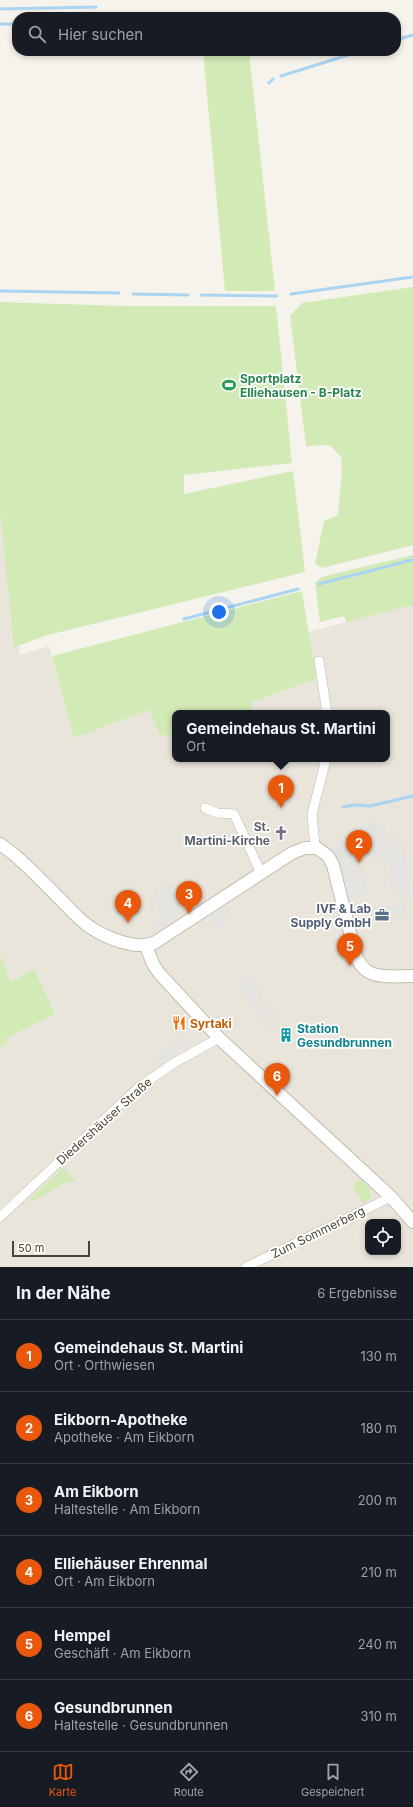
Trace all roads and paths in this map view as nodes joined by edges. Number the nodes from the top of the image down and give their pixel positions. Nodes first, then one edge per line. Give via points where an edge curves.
1 (319, 661) dead end
2 (327, 710) edge
3 (325, 762) edge
4 (205, 808) dead end
5 (0, 844) edge
6 (315, 847) junction
7 (261, 874) junction
8 (146, 946) junction
9 (413, 976) edge
10 (219, 1038) junction
11 (391, 1197) junction
12 (0, 1217) edge
13 (413, 1222) edge
14 (246, 1267) edge

1 - 2 street
3 - 6 street via 312,814
4 - 7 street via 217,813 234,814
5 - 8 street via 21,860 90,927 122,942
6 - 7 street via 292,853
6 - 9 street via 324,852 333,865 360,965 376,976
7 - 8 street
8 - 10 street via 153,964 160,973
10 - 11 street
10 - 12 street, Diedershäuser Straße via 139,1086
11 - 13 street
11 - 14 street, Zum Sommerberg

